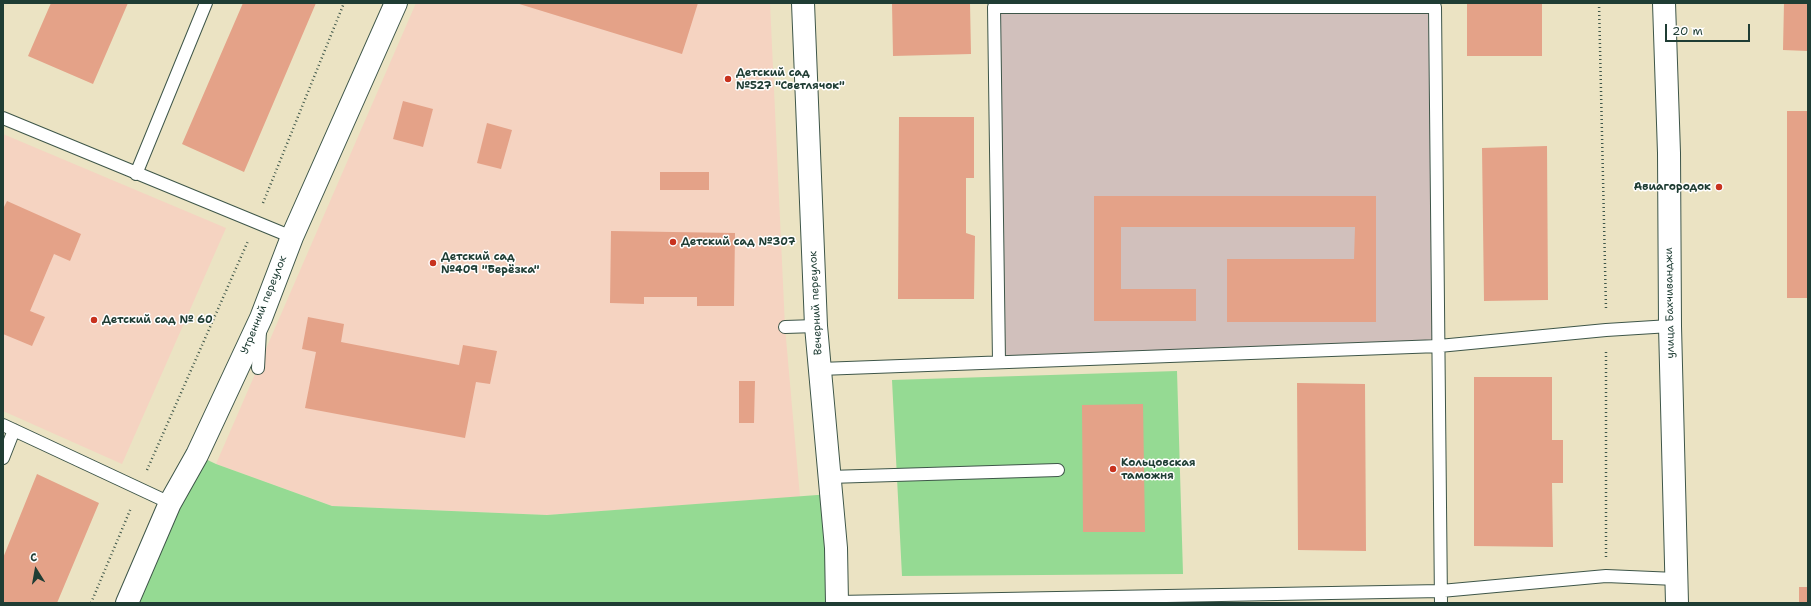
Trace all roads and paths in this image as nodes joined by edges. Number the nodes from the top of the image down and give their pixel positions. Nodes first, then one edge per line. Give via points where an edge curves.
1 (206, 3) edge
2 (344, 3) edge
3 (396, 3) edge
4 (803, 3) edge
5 (1599, 3) edge
6 (1664, 3) edge
7 (3, 118) edge
8 (136, 174) junction
9 (255, 223) junction
10 (292, 237) junction
11 (262, 318) junction
12 (816, 326) junction
13 (1670, 326) junction
14 (785, 327) dead end
15 (1606, 330) junction
16 (1439, 346) junction
17 (999, 362) junction
18 (258, 368) dead end
19 (820, 369) junction
20 (8, 428) edge
21 (3, 458) edge
22 (1058, 470) dead end
23 (829, 477) junction
24 (139, 487) junction
25 (170, 503) junction
26 (1606, 576) junction
27 (1676, 579) junction
28 (1441, 597) edge
29 (1001, 601) edge
30 (837, 602) edge
31 (91, 603) edge
32 (127, 603) edge
33 (1677, 603) edge

1 - 8 lane
2 - 9 path
3 - 10 street, Утренний переулок
4 - 12 street, Вечерний переулок
5 - 15 path
6 - 13 street, улица Бахчиванджи via 1669,153
7 - 8 lane
8 - 9 lane
9 - 10 lane
9 - 24 path
10 - 11 street, Утренний переулок
11 - 18 lane
11 - 25 street, Утренний переулок via 197,455
12 - 14 lane
12 - 19 street, Вечерний переулок
13 - 15 lane
13 - 27 street, улица Бахчиванджи
15 - 16 lane
15 - 26 path
16 - 17 lane
16 - 17 lane via 1435,7 994,7
16 - 28 lane
17 - 19 lane
19 - 23 street, Вечерний переулок
20 - 21 lane
20 - 24 lane
22 - 23 lane
23 - 30 street, Вечерний переулок via 836,548
24 - 25 lane
24 - 31 path
25 - 32 street, Утренний переулок
26 - 27 lane
26 - 28 lane
27 - 33 street, улица Бахчиванджи
28 - 29 lane
29 - 30 lane

